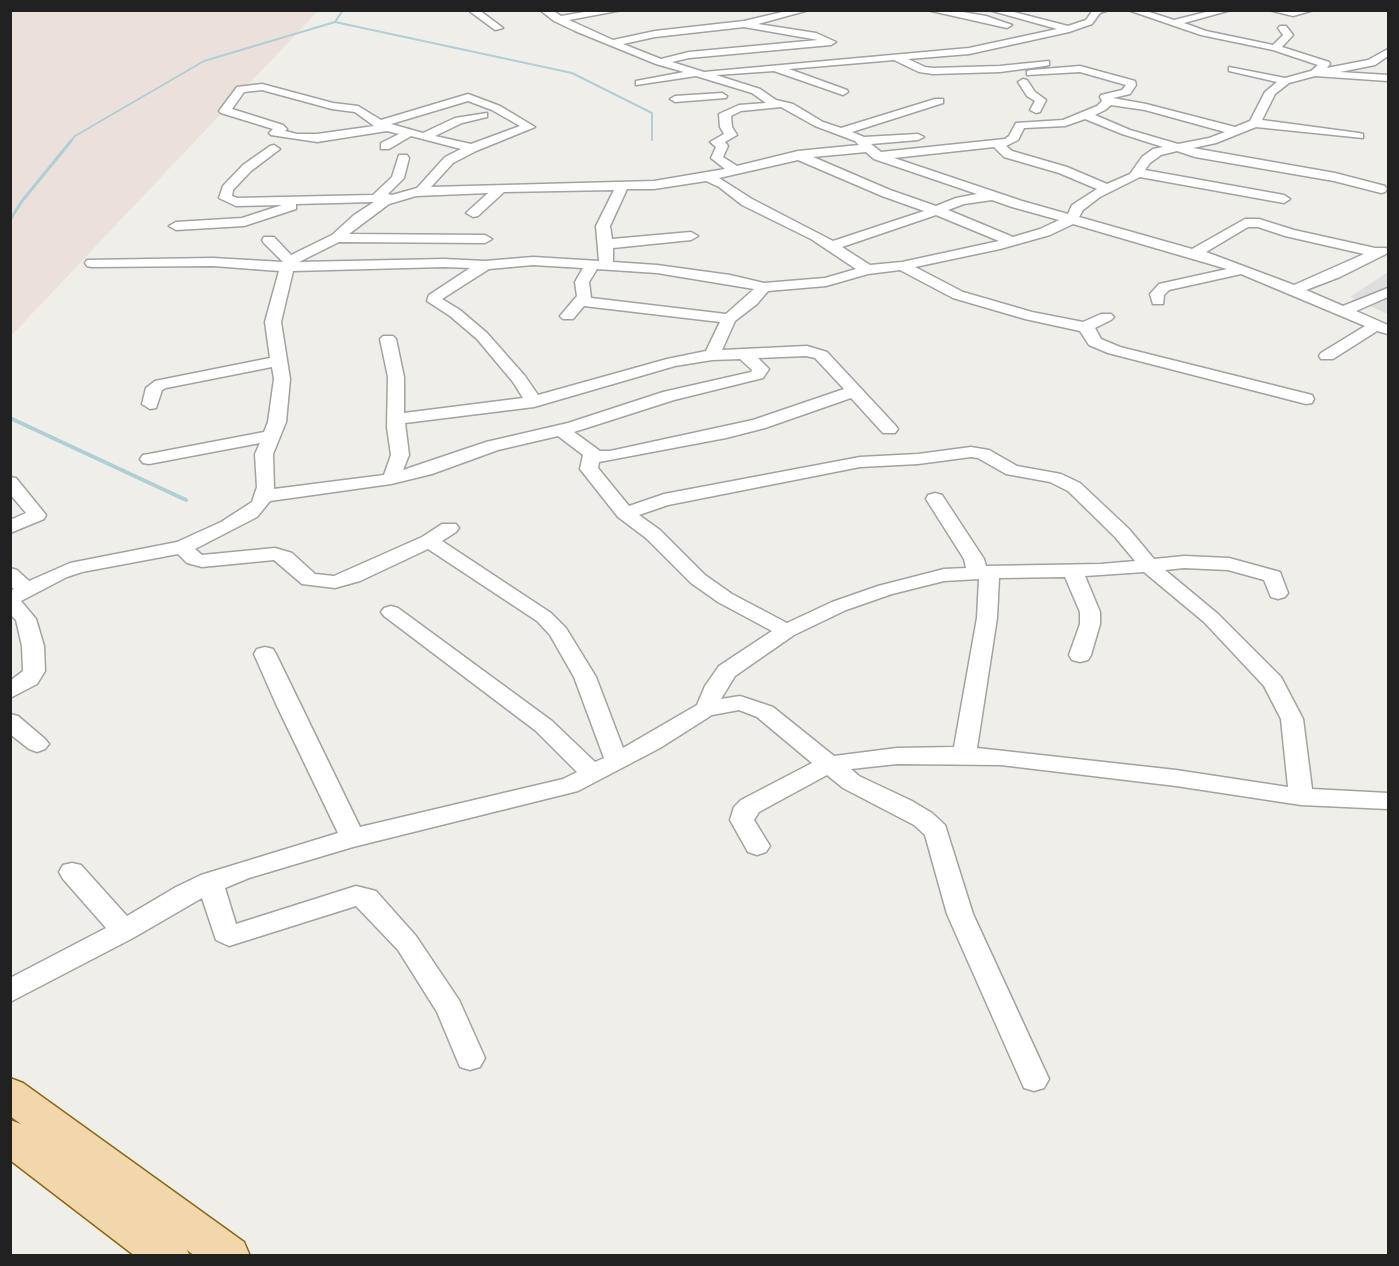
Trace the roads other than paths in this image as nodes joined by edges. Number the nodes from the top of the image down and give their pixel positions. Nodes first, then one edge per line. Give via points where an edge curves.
1 (472, 10) edge
2 (544, 10) edge
3 (618, 10) edge
4 (804, 10) edge
5 (931, 10) edge
6 (993, 10) edge
7 (1105, 10) edge
8 (1132, 10) edge
9 (1227, 10) edge
10 (1273, 10) edge
11 (1310, 10) edge
12 (557, 19) junction
13 (1174, 23) junction
14 (744, 24) junction
15 (498, 28) dead end
16 (1070, 28) junction
17 (1283, 28) dead end
18 (1038, 35) junction
19 (831, 42) junction
20 (612, 43) junction
21 (1058, 44) dead end
22 (1275, 48) junction
23 (1389, 52) edge
24 (850, 53) junction
25 (894, 56) junction
26 (660, 62) junction
27 (1055, 62) dead end
28 (772, 67) junction
29 (1233, 69) dead end
30 (1315, 73) junction
31 (697, 74) junction
32 (1389, 78) edge
33 (1285, 81) junction
34 (640, 83) dead end
35 (696, 88) dead end
36 (843, 92) dead end
37 (722, 96) junction
38 (762, 96) junction
39 (675, 99) dead end
40 (939, 101) dead end
41 (1108, 101) junction
42 (779, 105) junction
43 (1037, 110) junction
44 (1089, 113) junction
45 (483, 115) dead end
46 (1255, 123) junction
47 (384, 126) junction
48 (1018, 126) junction
49 (1236, 131) junction
50 (410, 132) junction
51 (841, 132) junction
52 (425, 136) junction
53 (927, 136) dead end
54 (1359, 136) dead end
55 (998, 144) junction
56 (385, 146) dead end
57 (1172, 147) junction
58 (472, 148) junction
59 (274, 149) dead end
60 (869, 149) junction
61 (798, 155) junction
62 (403, 158) dead end
63 (734, 170) junction
64 (1139, 174) junction
65 (1322, 175) junction
66 (707, 177) junction
67 (622, 187) junction
68 (500, 189) junction
69 (1107, 189) junction
70 (1380, 189) dead end
71 (420, 192) junction
72 (1292, 193) junction
73 (991, 196) junction
74 (385, 198) junction
75 (306, 200) junction
76 (938, 210) junction
77 (473, 213) dead end
78 (1072, 219) junction
79 (1245, 223) junction
80 (176, 226) dead end
81 (691, 236) dead end
82 (337, 238) junction
83 (485, 239) dead end
84 (269, 240) dead end
85 (1011, 242) junction
86 (607, 244) junction
87 (832, 246) junction
88 (1383, 250) edge
89 (1195, 253) junction
90 (92, 263) dead end
91 (289, 264) junction
92 (485, 265) junction
93 (902, 266) junction
94 (599, 267) junction
95 (867, 270) junction
96 (1242, 270) junction
97 (764, 287) junction
98 (1294, 290) junction
99 (1389, 292) edge
100 (581, 301) junction
101 (1158, 301) dead end
102 (1344, 311) junction
103 (568, 316) dead end
104 (1106, 317) dead end
105 (729, 319) junction
106 (1085, 327) junction
107 (1382, 327) edge
108 (388, 339) dead end
109 (742, 352) junction
110 (712, 354) junction
111 (1327, 356) dead end
112 (279, 361) junction
113 (855, 391) junction
114 (1306, 399) dead end
115 (534, 402) junction
116 (150, 404) dead end
117 (396, 419) junction
118 (889, 429) dead end
119 (561, 430) junction
120 (271, 436) junction
121 (592, 457) junction
122 (149, 459) dead end
123 (391, 479) junction
124 (10, 482) edge
125 (264, 496) junction
126 (935, 499) dead end
127 (626, 513) junction
128 (10, 527) edge
129 (449, 528) dead end
130 (429, 541) junction
131 (182, 547) junction
132 (1150, 567) junction
133 (1073, 571) junction
134 (983, 572) junction
135 (10, 574) edge
136 (1278, 593) dead end
137 (16, 597) edge
138 (391, 612) dead end
139 (787, 631) junction
140 (265, 654) dead end
141 (1080, 655) dead end
142 (10, 691) edge
143 (706, 709) junction
144 (10, 721) edge
145 (37, 744) dead end
146 (964, 755) junction
147 (617, 762) junction
148 (829, 764) junction
149 (592, 774) junction
150 (1301, 797) junction
151 (1389, 801) edge
152 (353, 838) junction
153 (757, 846) dead end
154 (72, 872) dead end
155 (210, 882) junction
156 (124, 931) junction
157 (10, 991) edge
158 (470, 1058) dead end
159 (1034, 1079) dead end
160 (10, 1094) edge
161 (10, 1137) edge
162 (170, 1256) edge
163 (229, 1256) edge

1 - 15 street
2 - 12 street
3 - 12 street
4 - 14 street
5 - 18 street via 986,19
6 - 16 street
7 - 16 street via 1097,11 1089,22
8 - 13 street
9 - 13 street
10 - 11 street
12 - 20 street
13 - 22 street
14 - 19 street
14 - 20 street
16 - 18 street
17 - 22 street via 1288,35
18 - 21 street
18 - 25 street via 969,51
19 - 24 street
19 - 26 street via 689,55
20 - 26 street
22 - 30 street via 1326,64
23 - 30 street via 1371,63
24 - 25 street
24 - 28 street
25 - 27 street via 933,71
26 - 31 street
28 - 31 street
28 - 36 street
29 - 33 street
30 - 32 street
30 - 33 street
31 - 34 street
31 - 38 street
33 - 46 street via 1270,92
35 - 37 street
37 - 38 street
37 - 39 street
38 - 42 street
40 - 51 street
41 - 43 street via 1105,97 1126,92 1131,83 1080,69 1027,78 1031,94 1041,100
41 - 44 street
41 - 49 street
42 - 51 street via 789,106
42 - 63 street via 739,108 725,114 731,135 716,142 722,146 717,158
43 - 44 street
43 - 48 street
44 - 48 street via 1060,124
44 - 57 street
45 - 52 street via 459,120
46 - 49 street
46 - 54 street
47 - 47 street via 317,138 297,137 276,133 279,127 225,111 241,88 262,87 358,109
47 - 50 street
47 - 58 street via 468,97 529,127
48 - 55 street via 1012,141
49 - 57 street via 1212,141
50 - 52 street
50 - 56 street
51 - 60 street
52 - 58 street
53 - 60 street
55 - 60 street
55 - 69 street via 1008,154 1063,170
57 - 64 street via 1146,160
57 - 65 street
58 - 71 street via 449,160
59 - 75 street via 241,174 227,189 225,198 236,202
60 - 61 street
60 - 73 street
61 - 63 street
61 - 76 street via 886,193
62 - 74 street via 398,178
63 - 66 street
64 - 69 street
64 - 72 street
65 - 70 street
65 - 72 street via 1306,181
66 - 67 street
66 - 87 street
67 - 68 street
67 - 86 street via 603,225
68 - 71 street
68 - 77 street
69 - 78 street via 1077,208
71 - 74 street
72 - 79 street
73 - 76 street
73 - 78 street
74 - 75 street
74 - 82 street
75 - 80 street via 243,222
76 - 85 street
76 - 87 street
78 - 85 street
78 - 89 street
79 - 88 street
79 - 89 street
81 - 86 street
82 - 83 street
82 - 91 street
84 - 91 street
85 - 93 street
86 - 94 street
87 - 95 street
88 - 98 street
89 - 96 street
90 - 91 street
91 - 92 street
91 - 112 street via 273,322
92 - 94 street via 532,261
92 - 115 street via 434,301 482,336
93 - 95 street
93 - 106 street via 972,300
94 - 97 street via 657,269
94 - 100 street via 582,282
95 - 97 street via 812,285
96 - 98 street
96 - 101 street via 1164,287 1157,294
97 - 105 street
98 - 102 street
99 - 102 street
100 - 103 street
100 - 105 street
102 - 107 street
104 - 106 street
105 - 110 street
106 - 114 street via 1094,342 1114,350
107 - 111 street
108 - 117 street via 396,377
109 - 110 street
109 - 113 street via 818,352
109 - 119 street via 761,369 757,375 669,396
110 - 115 street
112 - 116 street via 161,384 154,388
112 - 120 street via 281,389
113 - 118 street
113 - 121 street via 739,429
115 - 117 street
117 - 123 street via 400,455
119 - 121 street via 590,450
119 - 123 street via 510,441
120 - 122 street
120 - 125 street via 264,454
121 - 127 street via 589,469
123 - 125 street
124 - 128 street via 37,515
125 - 131 street via 250,513
126 - 134 street
127 - 132 street via 664,500 860,462 971,452 1012,470 1055,478 1074,487 1122,533
127 - 139 street via 698,579
129 - 130 street
130 - 131 street via 353,578 335,582 309,580 285,557 275,554 202,561
130 - 147 street via 544,617 559,632 585,677
131 - 137 street via 77,567
132 - 133 street
132 - 136 street via 1184,562 1229,564 1273,576
132 - 150 street via 1211,618 1273,682 1292,719
133 - 134 street
133 - 141 street via 1090,612
134 - 139 street via 944,575 885,590
134 - 146 street via 987,618
135 - 137 street
137 - 142 street via 33,646 34,671
138 - 149 street via 544,726
139 - 143 street via 727,671
140 - 152 street
143 - 147 street
143 - 148 street via 740,703 765,712
144 - 145 street
146 - 148 street via 897,756
146 - 150 street via 1053,762
147 - 149 street
148 - 153 street via 743,813 742,820
148 - 159 street via 851,782 923,819 936,831 960,914
149 - 152 street via 539,794
150 - 151 street
152 - 155 street
154 - 156 street
155 - 156 street
155 - 158 street via 229,936 356,896 367,898 407,943 443,999
156 - 157 street
160 - 163 main road
161 - 162 main road

